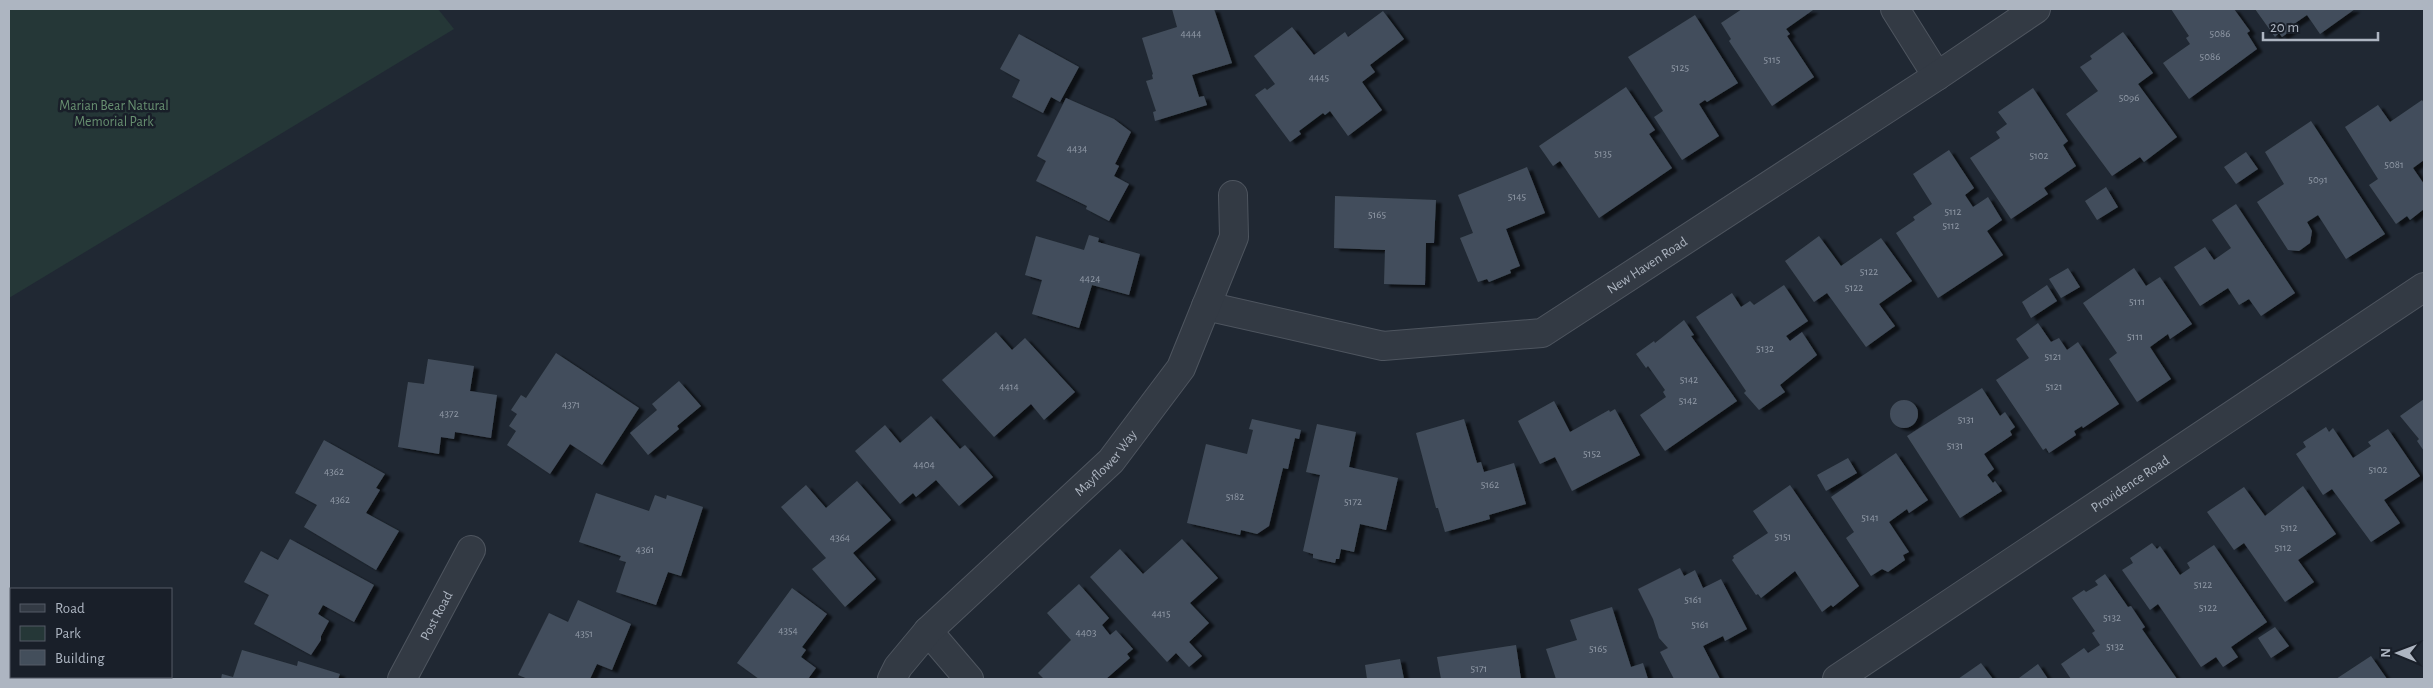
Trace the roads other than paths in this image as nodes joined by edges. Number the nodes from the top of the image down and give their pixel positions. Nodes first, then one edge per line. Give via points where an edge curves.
1 (1895, 9) edge
2 (2036, 9) edge
3 (1937, 76) junction
4 (1232, 195) dead end
5 (2424, 286) edge
6 (1206, 306) junction
7 (471, 550) dead end
8 (928, 631) junction
9 (402, 679) edge
10 (892, 679) edge
11 (968, 679) edge
12 (1837, 679) edge

1 - 3 street
2 - 3 street, New Haven Road
3 - 6 street, New Haven Road via 1542,333 1383,346
4 - 6 street, Mayflower Way via 1234,237
5 - 12 street, Providence Road
6 - 8 street, Mayflower Way via 1181,368 1111,461
7 - 9 street, Post Road
8 - 10 street, Mayflower Way
8 - 11 street

